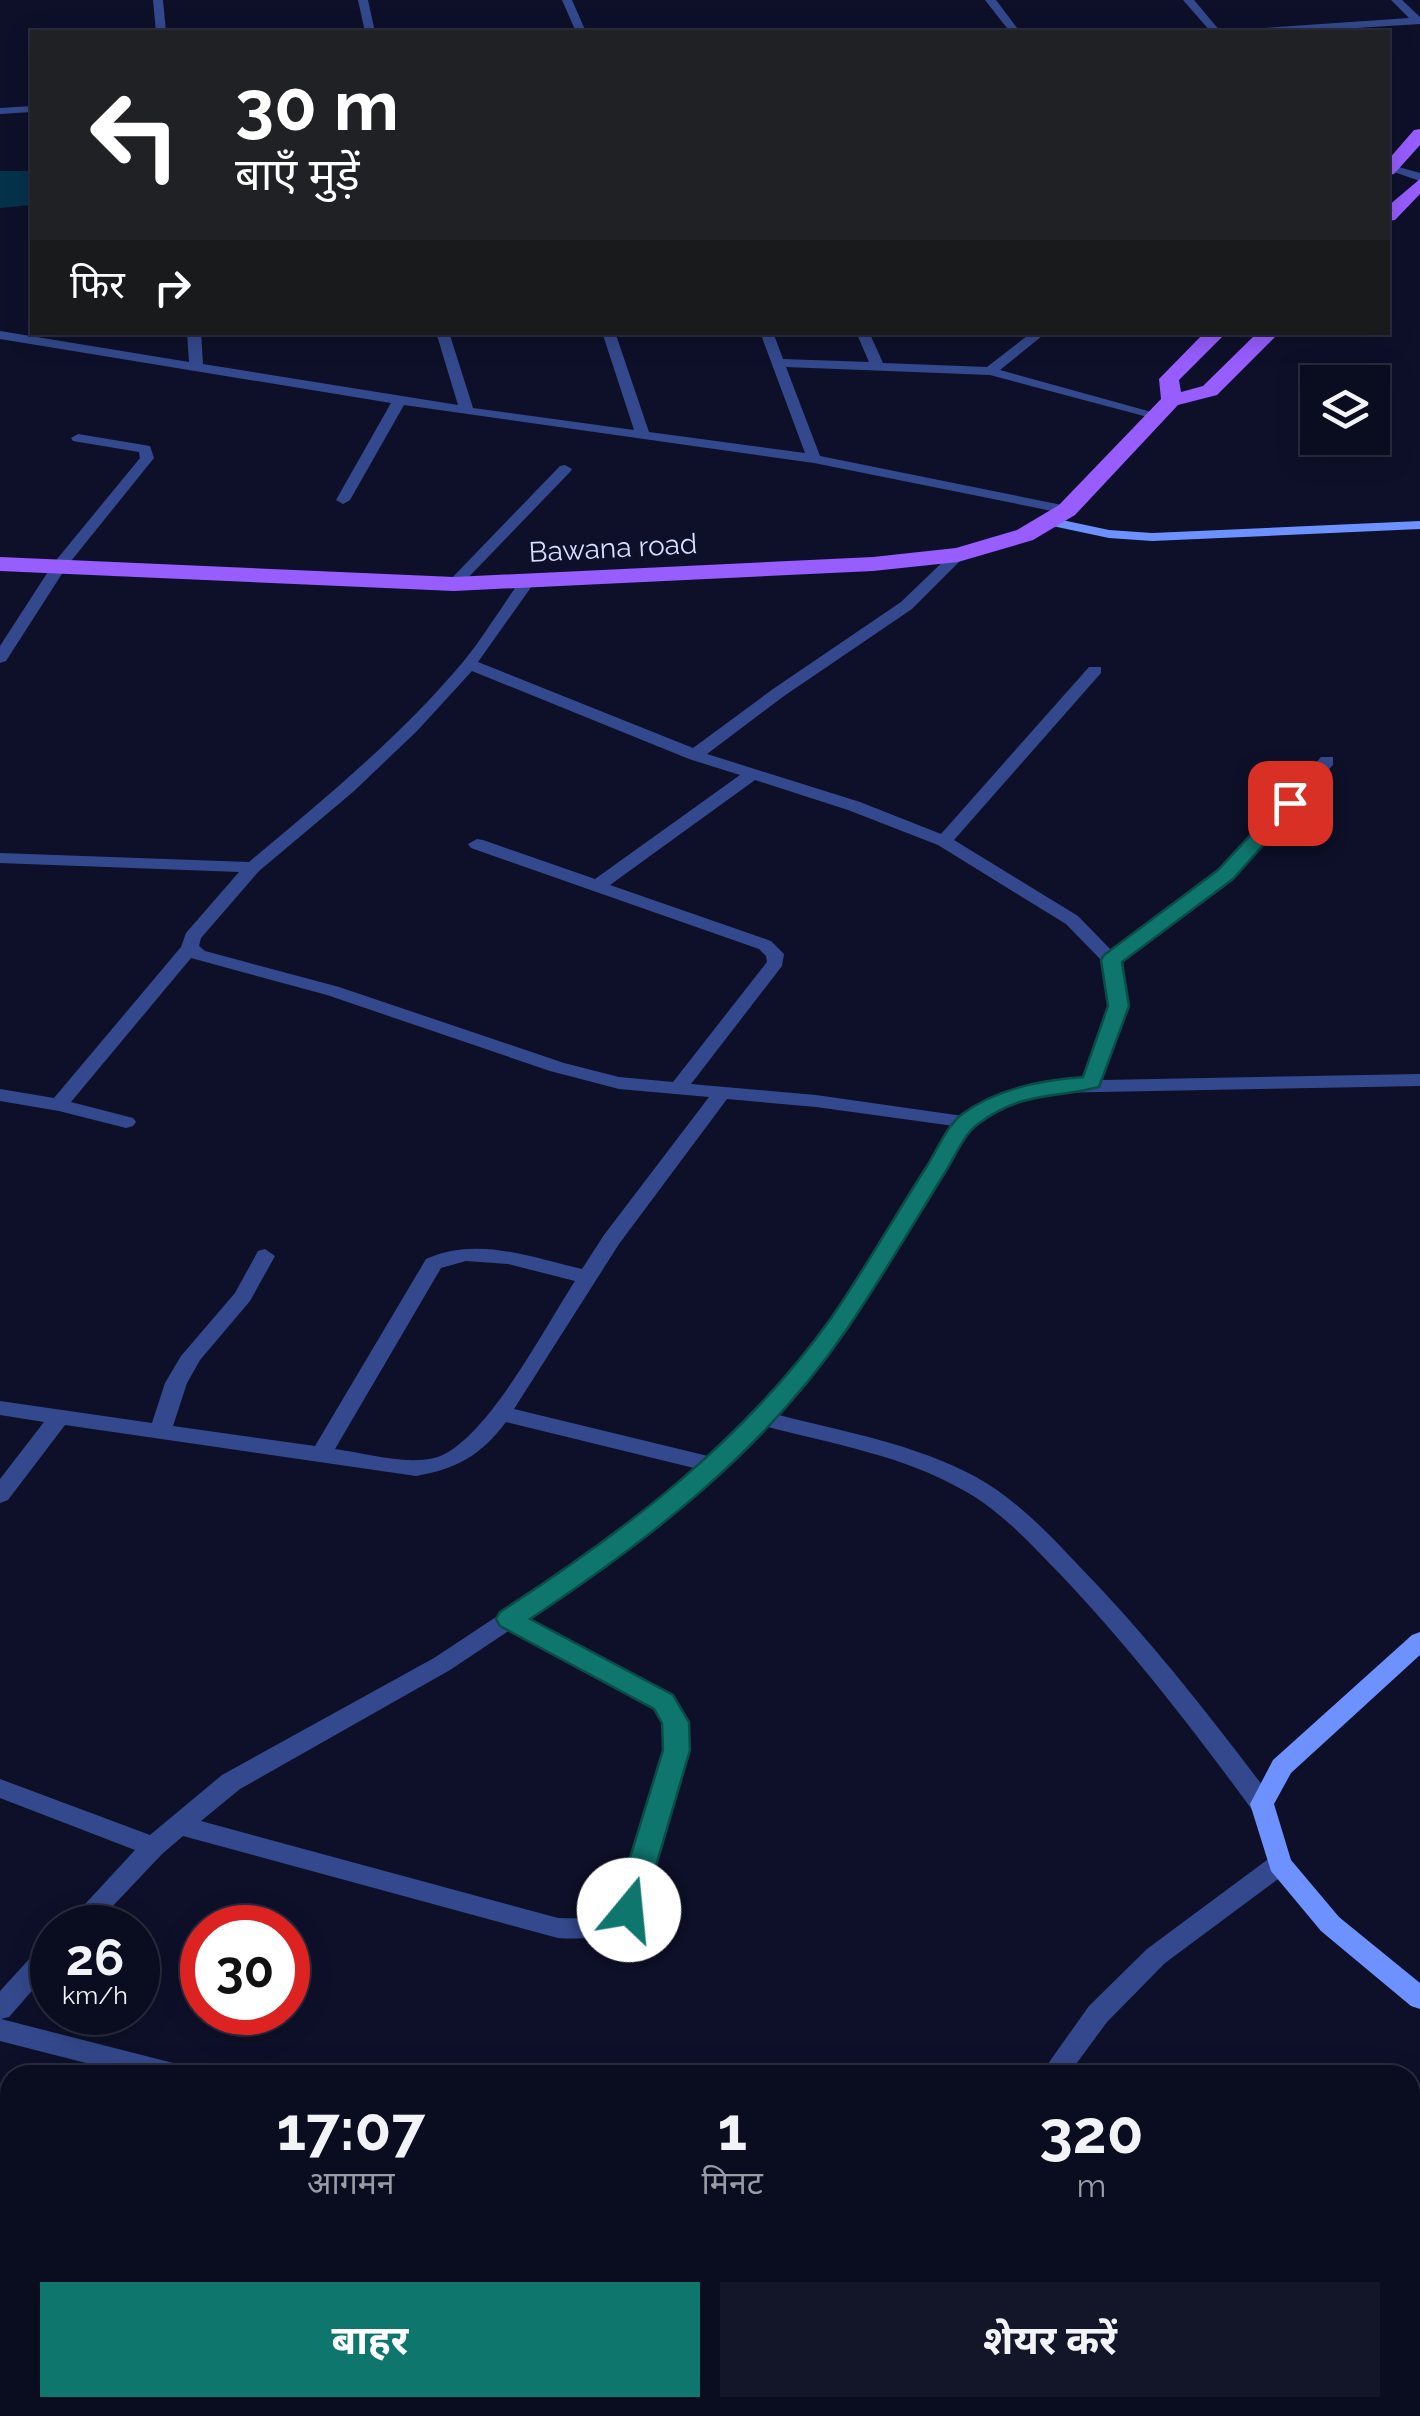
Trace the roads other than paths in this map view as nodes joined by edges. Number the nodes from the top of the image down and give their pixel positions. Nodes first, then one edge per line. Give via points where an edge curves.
1 (158, 0) edge
2 (363, 0) edge
3 (567, 0) edge
4 (990, 0) edge
5 (1188, 0) edge
6 (1396, 0) edge
7 (1419, 21) edge
8 (161, 30) edge
9 (370, 30) edge
10 (580, 30) edge
11 (1013, 30) edge
12 (1214, 30) edge
13 (1281, 30) edge
14 (30, 109) edge
15 (0, 111) edge
16 (1420, 134) edge
17 (1390, 167) edge
18 (1390, 168) edge
19 (1420, 180) edge
20 (1390, 214) edge
21 (194, 335) edge
22 (443, 335) edge
23 (609, 335) edge
24 (767, 335) edge
25 (863, 335) edge
26 (1037, 335) edge
27 (1214, 335) edge
28 (1267, 335) edge
29 (0, 336) edge
30 (778, 362) junction
31 (196, 366) junction
32 (877, 366) junction
33 (990, 371) junction
34 (400, 400) junction
35 (1165, 408) junction
36 (467, 411) junction
37 (642, 434) junction
38 (78, 438) dead end
39 (814, 459) junction
40 (565, 469) dead end
41 (343, 500) dead end
42 (1058, 516) junction
43 (1420, 525) edge
44 (958, 555) junction
45 (0, 564) edge
46 (61, 564) junction
47 (526, 583) junction
48 (454, 584) junction
49 (0, 658) edge
50 (469, 664) junction
51 (1095, 670) dead end
52 (695, 755) junction
53 (1327, 761) dead end
54 (752, 773) junction
55 (944, 842) junction
56 (478, 844) dead end
57 (0, 858) edge
58 (253, 867) junction
59 (598, 886) junction
60 (190, 948) junction
61 (1111, 960) junction
62 (1420, 1080) edge
63 (1092, 1083) junction
64 (678, 1088) junction
65 (723, 1091) junction
66 (0, 1096) edge
67 (59, 1105) junction
68 (126, 1122) dead end
69 (966, 1122) junction
70 (265, 1256) dead end
71 (587, 1277) junction
72 (0, 1408) edge
73 (501, 1413) junction
74 (59, 1417) junction
75 (764, 1418) junction
76 (160, 1432) junction
77 (320, 1454) junction
78 (716, 1466) junction
79 (0, 1495) edge
80 (509, 1619) junction
81 (1420, 1641) edge
82 (0, 1788) edge
83 (1262, 1804) junction
84 (179, 1825) junction
85 (154, 1847) junction
86 (1280, 1864) junction
87 (98, 1905) edge
88 (30, 1976) edge
89 (1420, 1998) edge
90 (0, 2009) edge
91 (0, 2030) edge
92 (138, 2065) edge
93 (1060, 2065) edge

1 - 8 street
2 - 9 street
3 - 10 street
4 - 11 street
5 - 12 street
6 - 7 street
7 - 13 street
14 - 15 street
16 - 17 main road
18 - 19 street
19 - 20 main road
21 - 31 street
22 - 36 street
23 - 37 street
24 - 30 street
25 - 32 street
26 - 33 street
27 - 35 main road, Bawana road via 1169,379
28 - 35 main road, Bawana road via 1210,391
29 - 31 street
30 - 32 street
30 - 39 street
31 - 34 street
32 - 33 street
33 - 35 street
34 - 36 street
34 - 41 street
35 - 42 main road, Bawana road
36 - 37 street
37 - 39 street
38 - 46 street via 148,453
39 - 42 street
40 - 48 street
42 - 43 street via 1109,534 1152,537
42 - 44 main road, Bawana road via 1025,535
44 - 47 main road, Bawana road
44 - 52 street via 909,606
45 - 46 main road, Bawana road
46 - 48 main road, Bawana road
46 - 49 street
47 - 48 main road, Bawana road
47 - 50 street
50 - 52 street
50 - 58 street via 411,728
51 - 55 street
52 - 54 street
53 - 61 street via 1226,874
54 - 55 street
54 - 59 street
55 - 61 street via 1072,920
56 - 59 street
57 - 58 street
58 - 60 street via 192,937
59 - 64 street via 775,954 776,962
60 - 64 street via 557,1068
60 - 67 street
61 - 63 street via 1118,1006
62 - 63 street
63 - 69 street via 1045,1086
64 - 65 street
65 - 69 street
65 - 71 street
66 - 67 street
67 - 68 street
69 - 75 street via 838,1326
70 - 76 street via 243,1296 192,1356
71 - 73 street
71 - 77 street via 449,1253 433,1264
72 - 74 street
73 - 77 street via 475,1448 448,1464 416,1468
73 - 78 street
74 - 76 street
74 - 79 street
75 - 78 street
75 - 83 street via 896,1454 968,1482 1014,1514 1177,1689
76 - 77 street
78 - 80 street via 598,1561
80 - 84 street via 232,1782
80 - 84 street via 663,1702 676,1722 677,1750 629,1910 613,1924 558,1928
81 - 83 street via 1282,1767
82 - 85 street
83 - 86 street
84 - 85 street
85 - 87 street
86 - 89 street via 1330,1924
86 - 93 street via 1156,1956 1098,2014
88 - 90 street
91 - 92 street

